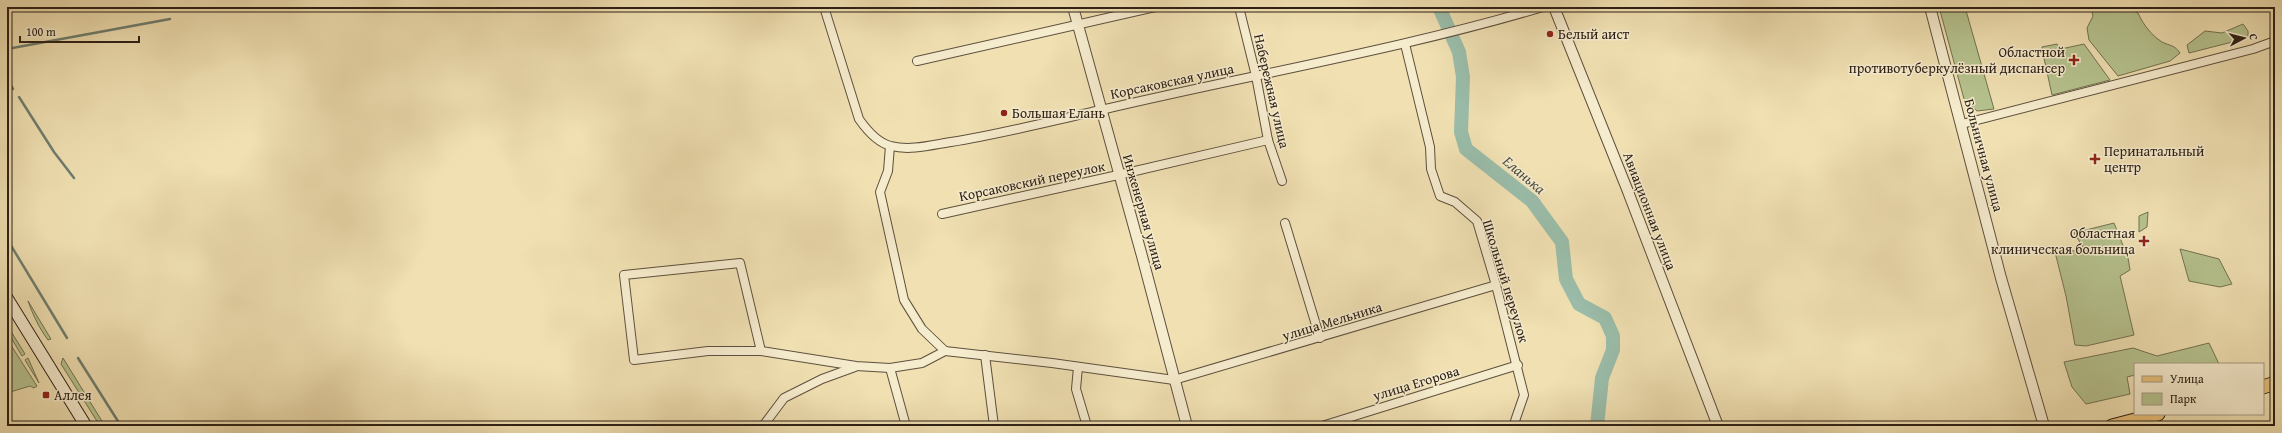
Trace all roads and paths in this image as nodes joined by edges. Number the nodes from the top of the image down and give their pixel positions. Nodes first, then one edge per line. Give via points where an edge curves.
1 (824, 7) edge
2 (1073, 7) edge
3 (1155, 7) edge
4 (1239, 7) edge
5 (1543, 7) edge
6 (1554, 7) edge
7 (1930, 7) edge
8 (1077, 24) junction
9 (2275, 41) edge
10 (1405, 44) junction
11 (917, 61) dead end
12 (1256, 76) junction
13 (1102, 109) junction
14 (1962, 124) junction
15 (1268, 140) junction
16 (890, 146) junction
17 (1118, 176) junction
18 (1282, 181) dead end
19 (942, 214) dead end
20 (1285, 223) dead end
21 (1496, 285) junction
22 (7, 298) edge
23 (1320, 338) junction
24 (760, 351) junction
25 (945, 351) junction
26 (985, 355) junction
27 (1518, 365) junction
28 (856, 366) junction
29 (1078, 367) junction
30 (890, 368) junction
31 (1174, 380) junction
32 (2275, 384) edge
33 (2264, 387) edge
34 (2154, 415) edge
35 (86, 426) edge
36 (763, 426) edge
37 (906, 426) edge
38 (994, 426) edge
39 (1087, 426) edge
40 (1187, 426) edge
41 (1322, 426) edge
42 (1516, 426) edge
43 (1718, 426) edge
44 (2044, 426) edge
45 (2112, 426) edge

1 - 16 street via 859,119 867,129
2 - 8 street, Инженерная улица
3 - 8 street
4 - 12 street, Набережная улица
5 - 10 street, Корсаковская улица
6 - 43 street, Авиационная улица
7 - 14 street, Больничная улица
8 - 11 street
8 - 13 street, Инженерная улица
9 - 14 street via 2246,51
10 - 12 street, Корсаковская улица
10 - 21 street, Школьный переулок via 1430,146 1431,169 1440,196 1455,202 1477,221
12 - 13 street, Корсаковская улица
12 - 15 street, Набережная улица
13 - 16 street, Корсаковская улица via 1007,133 912,148
13 - 17 street, Инженерная улица
14 - 44 street, Больничная улица via 2001,278
15 - 17 street, Корсаковский переулок
15 - 18 street, Набережная улица
16 - 25 street via 888,172 880,192 904,300 922,330
17 - 19 street, Корсаковский переулок
17 - 31 street, Инженерная улица
20 - 23 street
21 - 23 street, улица Мельника
21 - 27 street, Школьный переулок
22 - 35 main road
23 - 31 street, улица Мельника
24 - 24 street via 708,351 634,360 624,275 740,263
24 - 28 street
25 - 26 street
25 - 30 street via 922,363
26 - 29 street
26 - 38 street
27 - 41 street, улица Егорова
27 - 42 street, Школьный переулок via 1524,395 1515,421
28 - 30 street
28 - 36 street via 784,398
29 - 31 street
29 - 39 street via 1076,389
30 - 37 street
31 - 40 street, Инженерная улица
32 - 33 main road
34 - 45 main road

